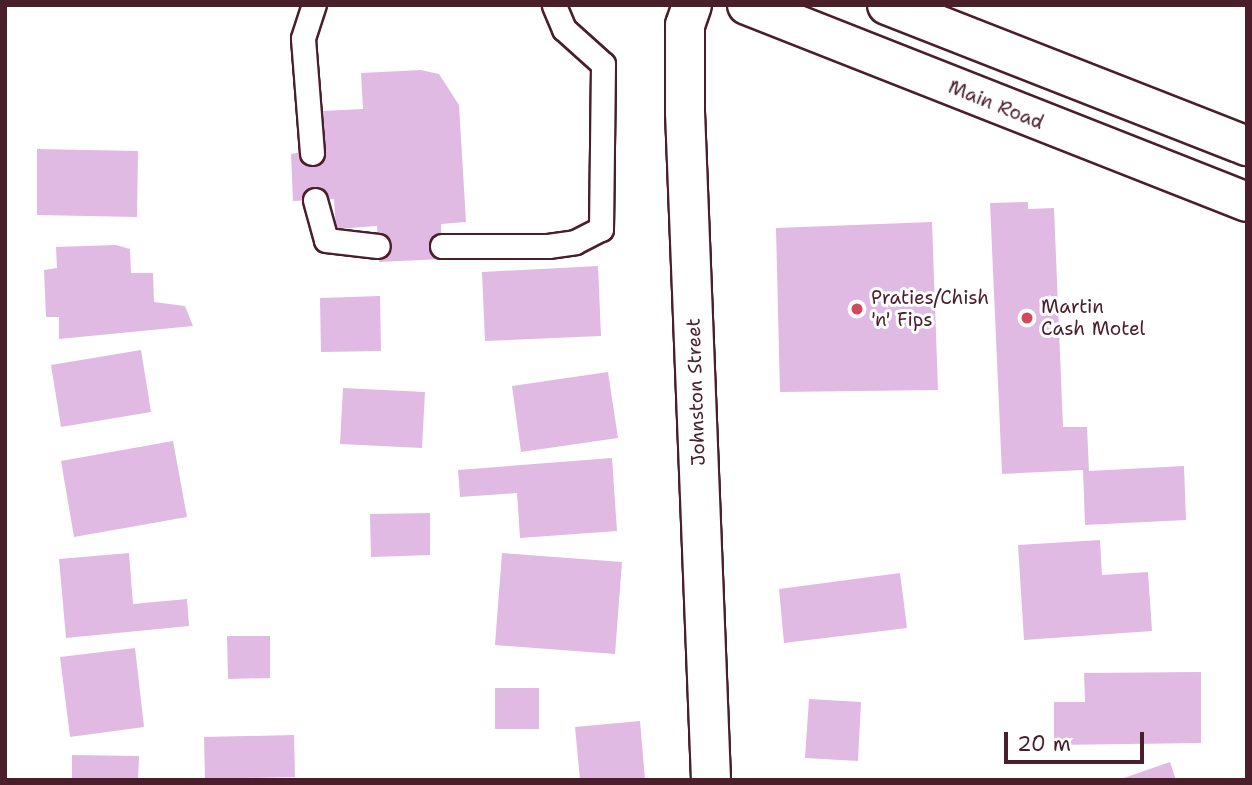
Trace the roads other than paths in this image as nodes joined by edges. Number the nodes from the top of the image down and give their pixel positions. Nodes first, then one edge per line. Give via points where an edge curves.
1 (314, 5) edge
2 (554, 5) edge
3 (692, 5) edge
4 (747, 5) edge
5 (887, 5) edge
6 (1247, 146) edge
7 (312, 153) dead end
8 (315, 200) dead end
9 (1247, 202) edge
10 (378, 246) dead end
11 (442, 246) dead end
12 (711, 780) edge

1 - 7 lane via 303,38
2 - 11 lane via 564,29 603,64 601,229 548,246
3 - 12 main road, Johnston Street via 685,25 685,112
4 - 9 main road, Main Road
5 - 6 main road
8 - 10 lane via 326,240

